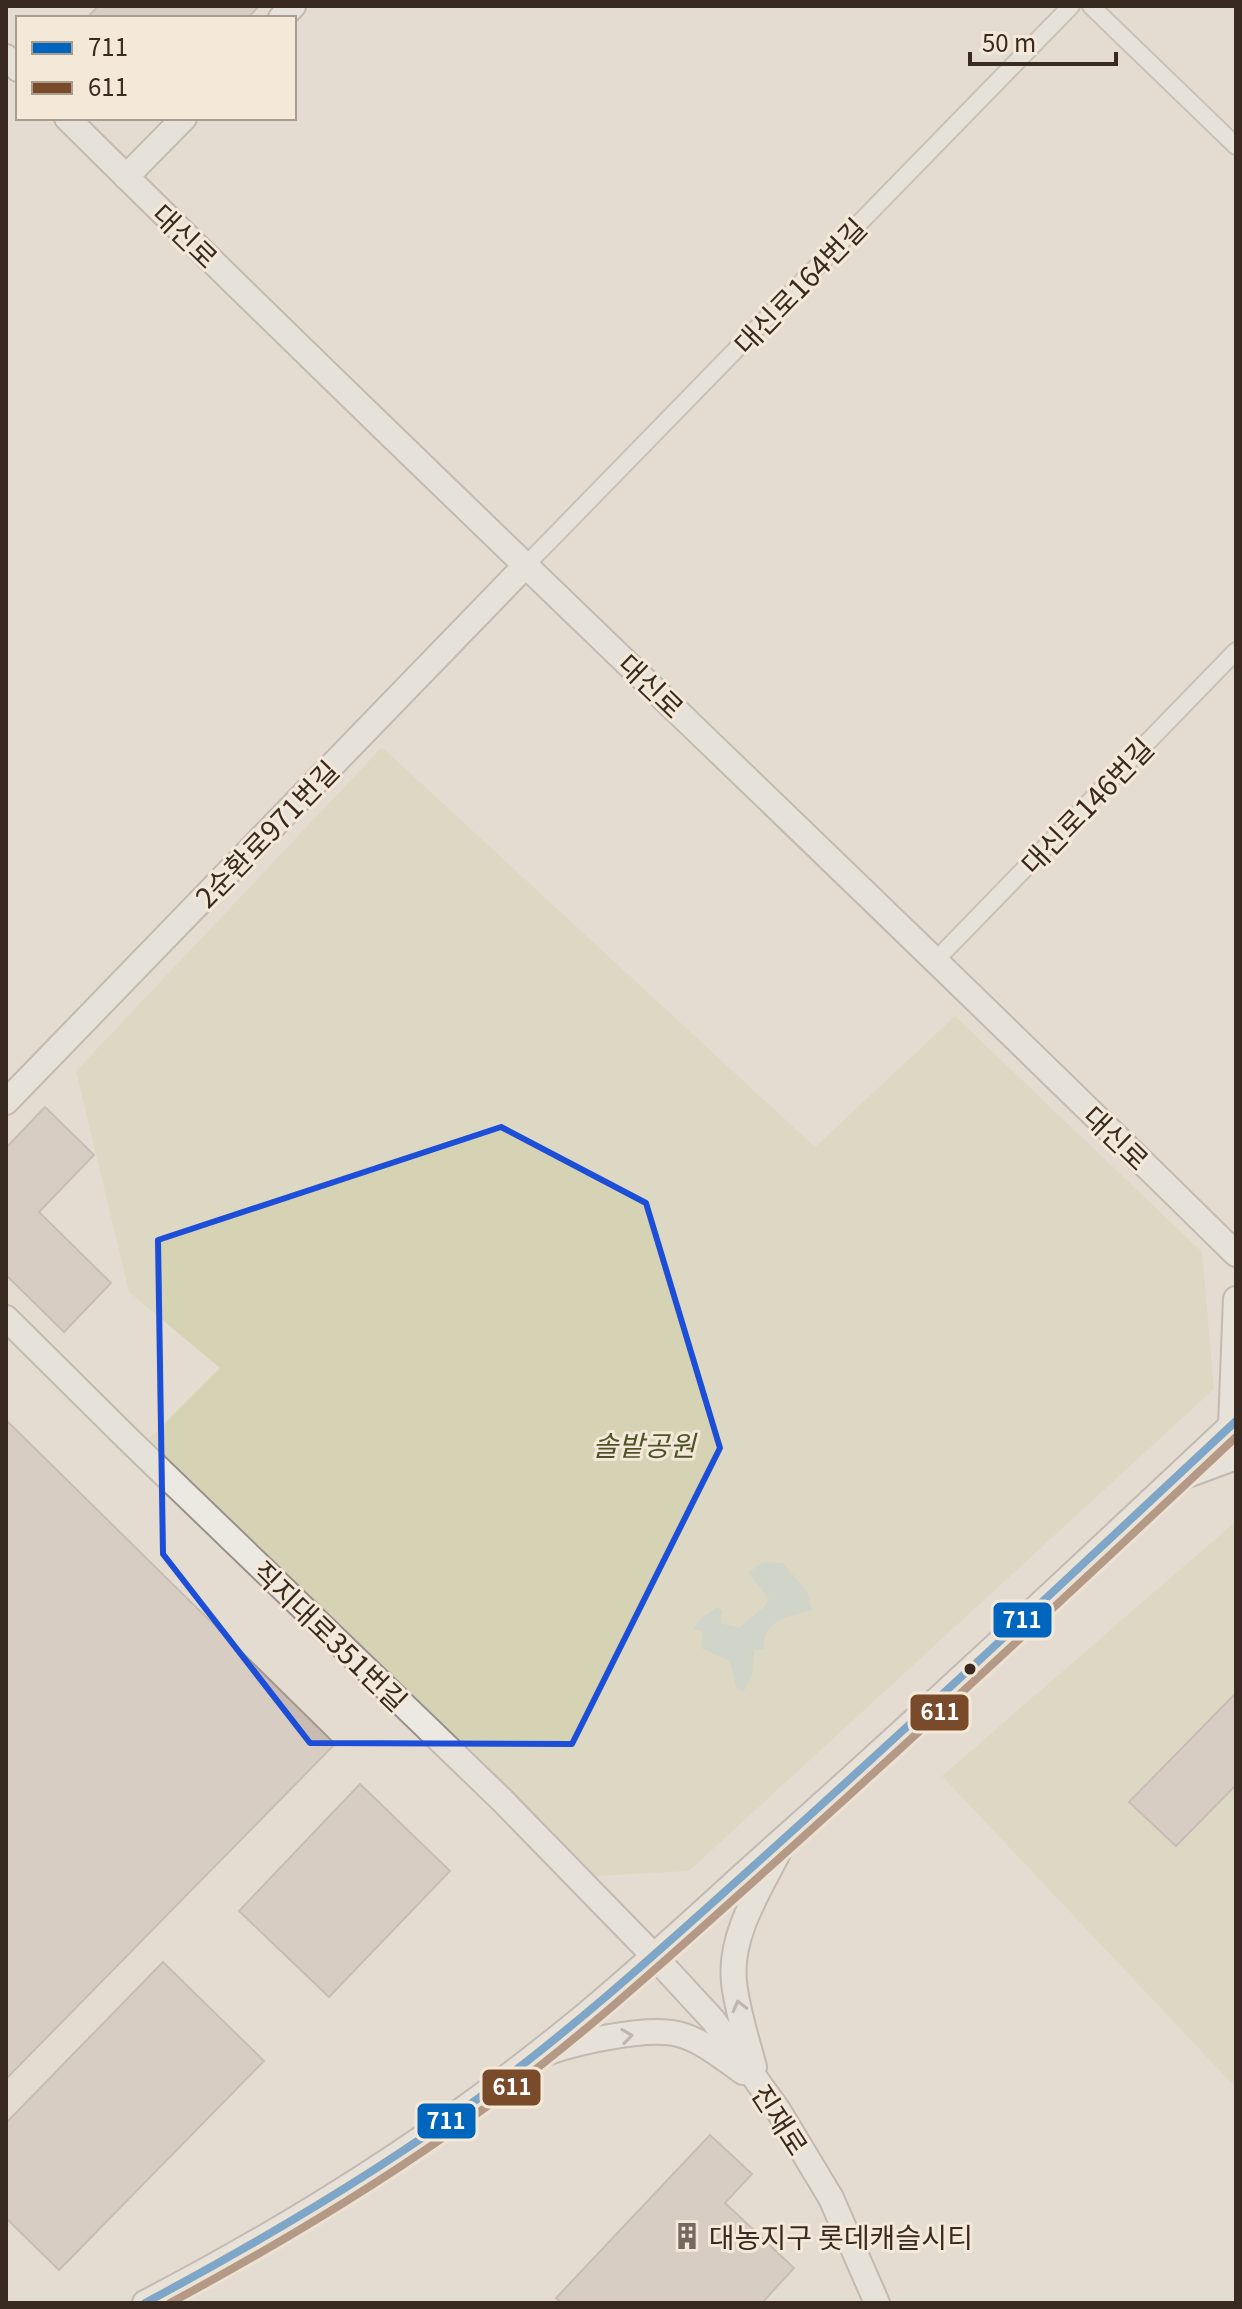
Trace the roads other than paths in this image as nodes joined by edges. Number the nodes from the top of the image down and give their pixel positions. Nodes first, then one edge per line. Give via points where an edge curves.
1 (1071, 6) edge
2 (1091, 6) edge
3 (69, 120) edge
4 (182, 120) edge
5 (1236, 146) edge
6 (126, 177) junction
7 (527, 564) junction
8 (1236, 651) edge
9 (936, 960) junction
10 (6, 1102) edge
11 (1231, 1244) edge
12 (1236, 1299) edge
13 (6, 1318) edge
14 (1233, 1423) edge
15 (1236, 1457) edge
16 (1169, 1483) junction
17 (786, 1836) junction
18 (653, 1955) junction
19 (524, 2062) junction
20 (757, 2081) junction
21 (145, 2303) edge
22 (877, 2303) edge

1 - 7 street, 대신로164번길
2 - 5 street
3 - 6 street, 대신로
4 - 6 street
6 - 7 street, 대신로
7 - 9 street, 대신로
7 - 10 street, 2순환로971번길
8 - 9 street, 대신로146번길
9 - 11 street, 대신로
12 - 14 street
13 - 18 street, 직지대로351번길 via 502,1800
14 - 16 street
15 - 16 street
16 - 17 street
17 - 18 street
20 -> 17 street via 733,1981 734,1953
18 - 19 street
18 - 20 street, 진재로 via 713,2020
19 -> 20 street via 605,2039 656,2032 677,2034 711,2050
19 - 21 street via 325,2201
20 - 22 street, 진재로 via 831,2198

